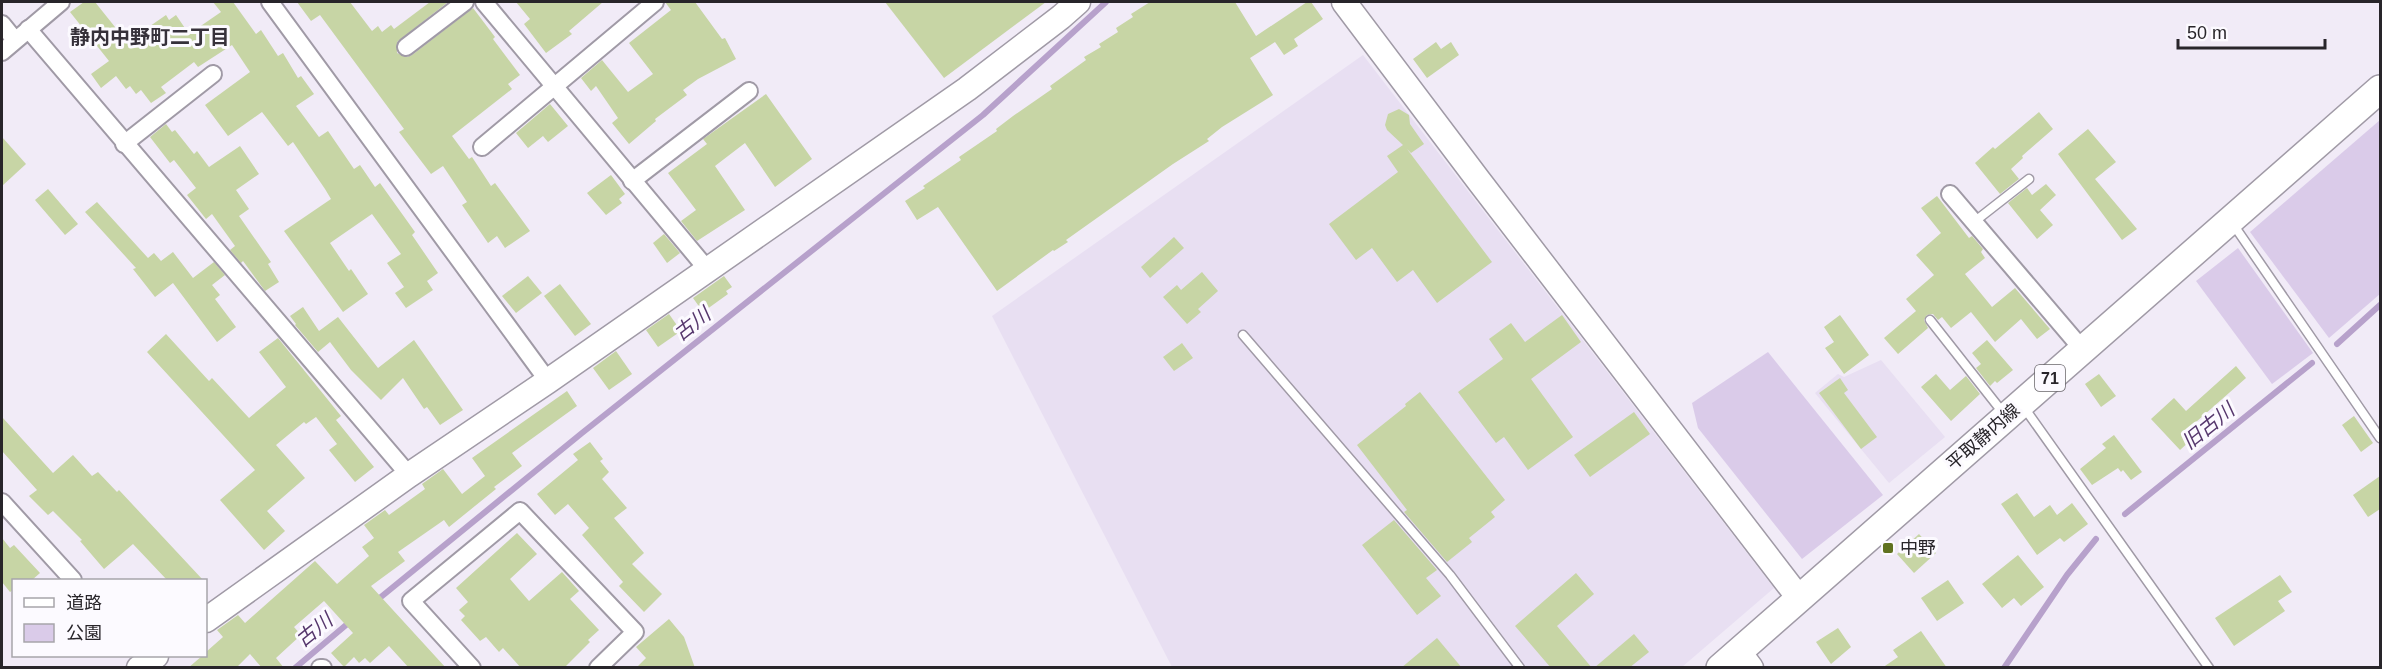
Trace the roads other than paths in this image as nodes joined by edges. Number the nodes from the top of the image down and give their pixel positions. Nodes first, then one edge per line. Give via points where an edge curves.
1 (61, 2) edge
2 (270, 2) edge
3 (465, 2) edge
4 (484, 2) edge
5 (655, 2) edge
6 (1078, 2) edge
7 (1344, 2) edge
8 (2, 24) edge
9 (22, 35) junction
10 (406, 47) dead end
11 (2, 52) edge
12 (213, 74) dead end
13 (553, 86) junction
14 (2380, 88) edge
15 (749, 91) dead end
16 (124, 144) junction
17 (482, 147) dead end
18 (2029, 179) dead end
19 (632, 181) junction
20 (1950, 194) dead end
21 (2231, 221) junction
22 (1974, 222) junction
23 (708, 269) junction
24 (1930, 320) dead end
25 (1243, 335) dead end
26 (2083, 350) junction
27 (548, 381) junction
28 (2014, 410) junction
29 (2380, 438) edge
30 (409, 475) junction
31 (2, 502) edge
32 (72, 579) edge
33 (1799, 598) junction
34 (207, 619) edge
35 (1737, 662) edge
36 (472, 668) edge
37 (598, 668) edge
38 (1520, 668) edge
39 (2209, 668) edge

1 - 9 street
2 - 27 street
3 - 10 street
4 - 13 street
5 - 13 street
6 - 23 street via 967,89
7 - 33 street
8 - 9 street
9 - 11 street
9 - 16 street
12 - 16 street
13 - 17 street
13 - 19 street
14 - 21 main road, 平取静内線 / 71
15 - 19 street
16 - 30 street
18 - 22 lane
19 - 23 street
20 - 22 street
21 - 26 main road, 平取静内線 / 71
21 - 29 lane
22 - 26 street
23 - 27 street
24 - 28 lane
25 - 38 lane via 1450,575
26 - 28 main road, 平取静内線 / 71
27 - 30 street
28 - 33 main road, 平取静内線 / 71
28 - 39 lane
30 - 34 street
31 - 32 street
33 - 35 main road, 平取静内線 / 71
36 - 37 street via 411,601 520,511 635,632

